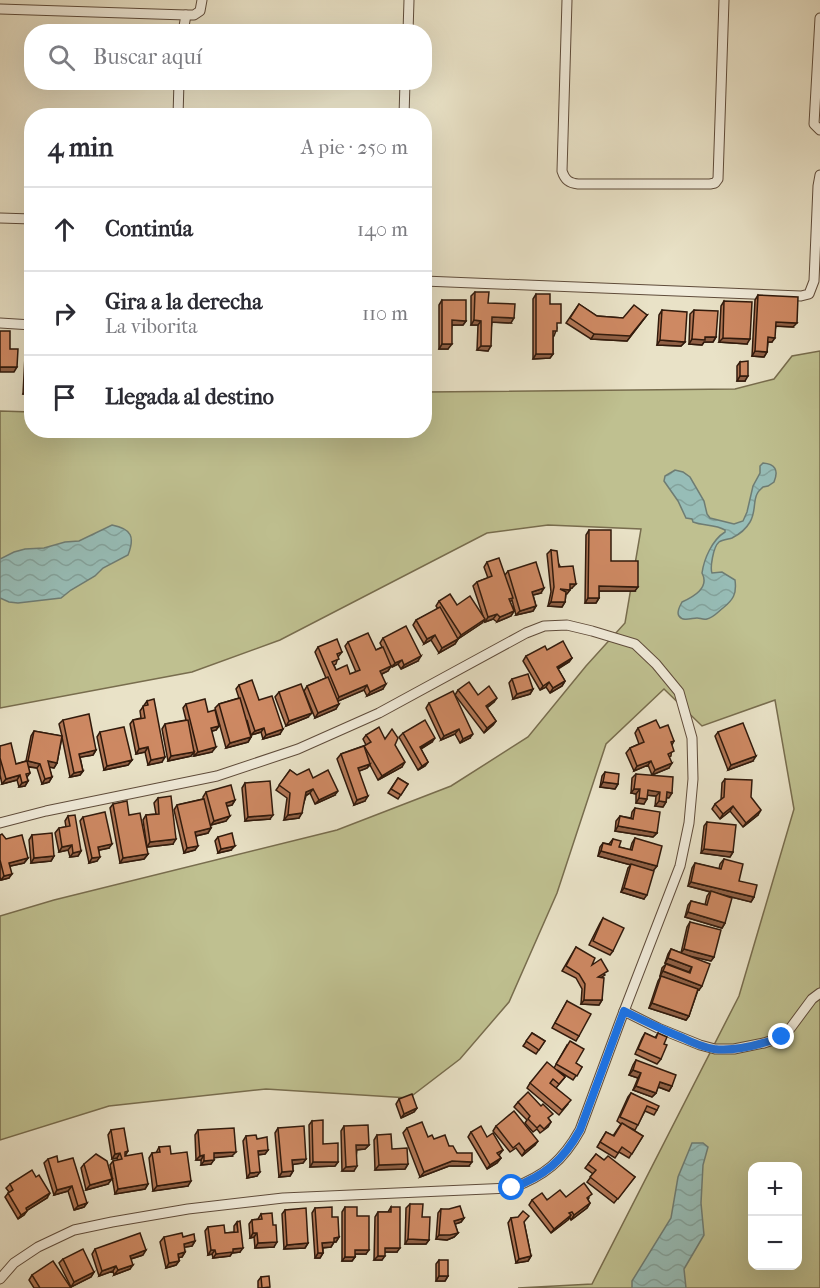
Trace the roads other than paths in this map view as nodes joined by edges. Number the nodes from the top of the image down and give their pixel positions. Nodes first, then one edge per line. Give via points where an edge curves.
1 (202, 0) edge
2 (409, 0) edge
3 (567, 0) edge
4 (724, 0) edge
5 (0, 9) edge
6 (186, 15) junction
7 (820, 18) edge
8 (184, 24) edge
9 (408, 24) edge
10 (179, 90) edge
11 (405, 90) edge
12 (178, 108) edge
13 (404, 108) edge
14 (820, 130) edge
15 (820, 175) edge
16 (0, 218) edge
17 (24, 219) edge
18 (432, 281) edge
19 (0, 323) edge
20 (24, 324) edge
21 (0, 823) edge
22 (820, 993) edge
23 (624, 1011) junction
24 (0, 1279) edge

1 - 6 street via 200,12
2 - 9 street
3 - 4 street via 562,171 564,179 578,184 715,183
5 - 6 street
6 - 8 street
7 - 14 street via 814,124
10 - 12 street
11 - 13 street
15 - 18 street via 814,281 809,294
16 - 17 street
19 - 20 street
21 - 23 street via 217,776 298,749 379,713 544,626 567,625 615,637 635,644 679,692 692,738 693,779 680,866
22 - 23 street via 782,1037 734,1049 700,1045
23 - 24 street via 572,1145 555,1164 532,1180 512,1188 283,1198 112,1222 75,1230 38,1247 14,1263

